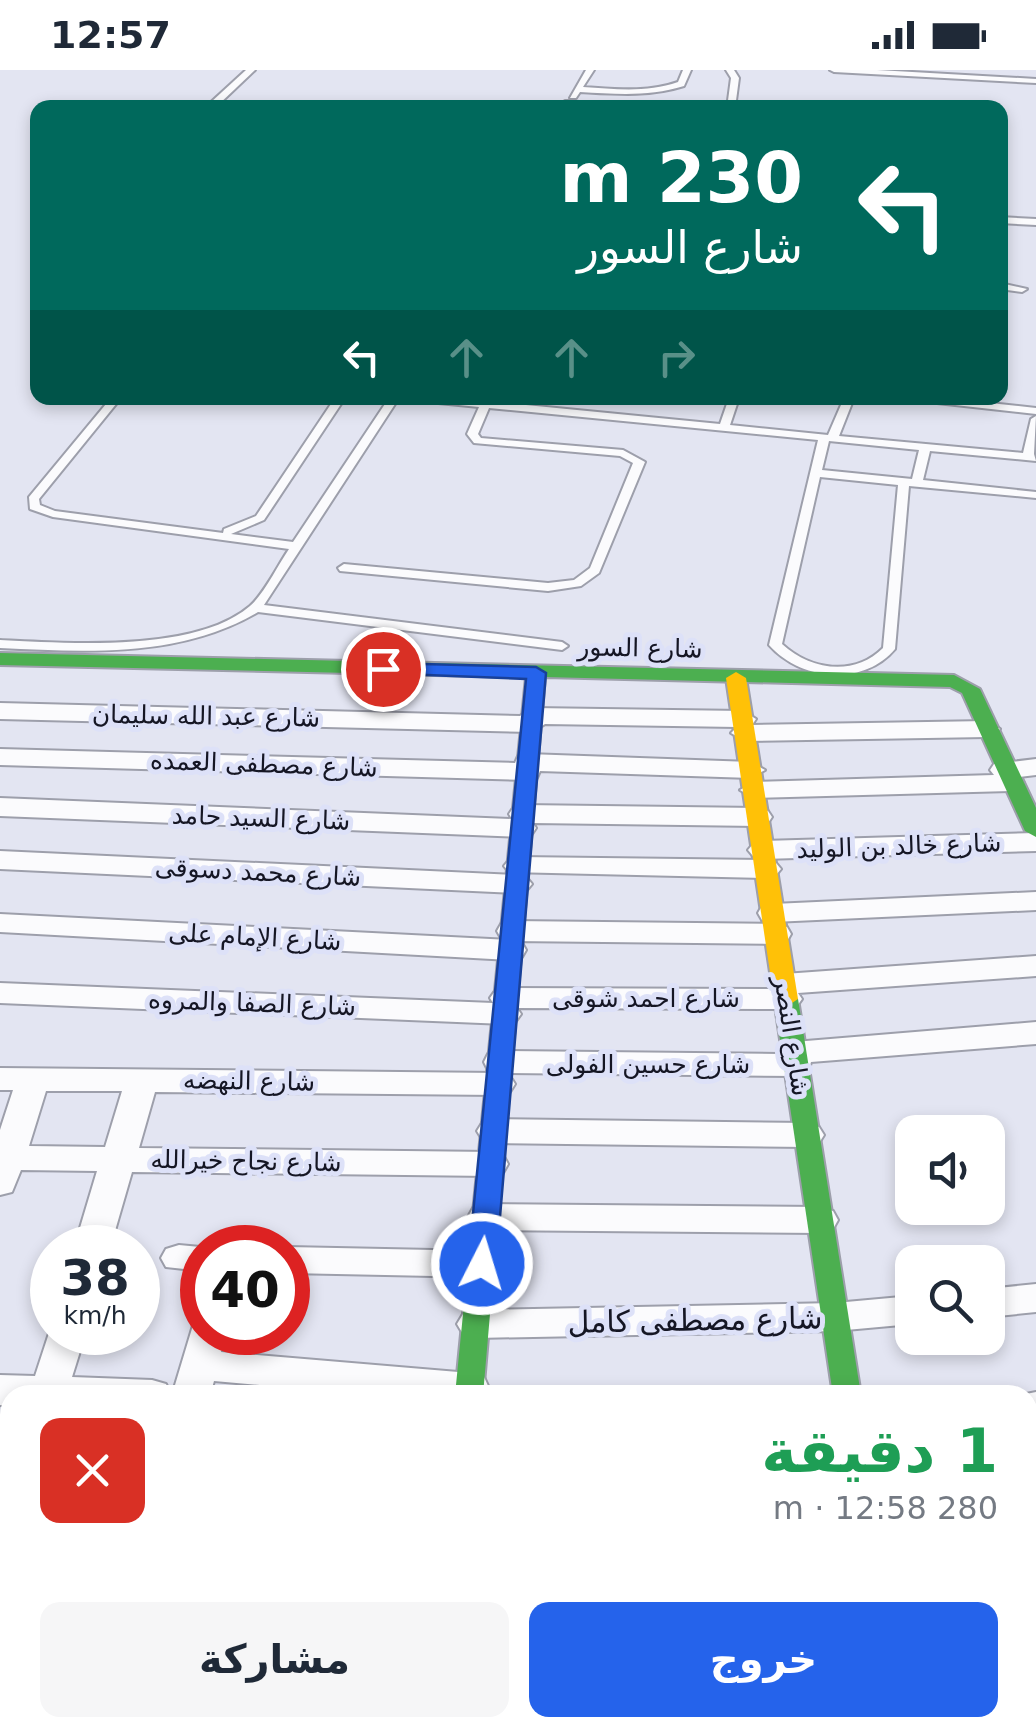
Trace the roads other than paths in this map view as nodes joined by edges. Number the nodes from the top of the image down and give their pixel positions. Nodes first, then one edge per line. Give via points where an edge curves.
1 (250, 70) edge
2 (590, 70) edge
3 (687, 70) edge
4 (730, 70) edge
5 (834, 70) edge
6 (1036, 80) edge
7 (577, 90) junction
8 (217, 100) edge
9 (570, 100) edge
10 (732, 100) edge
11 (1008, 220) edge
12 (1036, 222) edge
13 (1008, 287) edge
14 (1022, 288) dead end
15 (110, 405) edge
16 (335, 405) edge
17 (389, 405) edge
18 (486, 405) edge
19 (496, 405) edge
20 (732, 405) edge
21 (845, 405) edge
22 (982, 405) edge
23 (1036, 411) edge
24 (1036, 419) edge
25 (724, 428) junction
26 (828, 438) junction
27 (925, 447) junction
28 (1032, 458) edge
29 (816, 473) junction
30 (911, 483) junction
31 (1036, 495) edge
32 (214, 533) junction
33 (296, 546) junction
34 (344, 568) dead end
35 (256, 608) junction
36 (0, 644) edge
37 (562, 646) dead end
38 (0, 659) edge
39 (536, 673) junction
40 (736, 678) junction
41 (0, 712) edge
42 (532, 720) junction
43 (744, 726) junction
44 (987, 730) junction
45 (0, 757) edge
46 (528, 767) junction
47 (1036, 767) edge
48 (1007, 776) junction
49 (754, 792) junction
50 (0, 807) edge
51 (522, 821) junction
52 (1036, 831) edge
53 (1036, 842) edge
54 (764, 859) junction
55 (0, 860) edge
56 (518, 875) junction
57 (1036, 901) edge
58 (0, 924) edge
59 (774, 924) junction
60 (512, 940) junction
61 (1036, 966) edge
62 (0, 992) edge
63 (785, 992) junction
64 (506, 1006) junction
65 (1036, 1033) edge
66 (795, 1059) junction
67 (499, 1073) junction
68 (17, 1079) edge
69 (142, 1080) junction
70 (807, 1135) junction
71 (492, 1148) junction
72 (118, 1159) junction
73 (3, 1166) edge
74 (486, 1217) junction
75 (820, 1220) junction
76 (99, 1225) edge
77 (310, 1260) edge
78 (482, 1264) junction
79 (1036, 1298) edge
80 (1005, 1301) edge
81 (895, 1312) edge
82 (835, 1318) junction
83 (476, 1324) junction
84 (60, 1355) edge
85 (199, 1364) edge
86 (51, 1385) edge
87 (402, 1385) edge
88 (471, 1385) edge
89 (845, 1385) edge

1 - 8 lane
2 - 7 lane
3 - 7 lane via 681,84 669,88
4 - 10 lane
5 - 6 lane
7 - 9 lane
11 - 12 lane
13 - 14 lane
15 - 32 lane via 33,499 34,507
16 - 32 lane via 260,518
17 - 33 lane
18 - 34 lane via 472,434 478,440 623,454 639,462 591,575 548,587
19 - 25 lane
20 - 25 lane
21 - 26 lane
22 - 23 lane
24 - 28 lane
25 - 26 lane
26 - 27 lane
26 - 29 lane
27 - 28 lane
27 - 30 lane
29 - 30 lane
29 - 30 lane via 775,645 788,658 822,670 870,665 889,648
30 - 31 lane
32 - 33 lane
33 - 35 lane
35 - 36 lane via 216,630 163,643
35 - 37 lane
38 - 39 street, شارع السور
39 - 40 street, شارع السور
39 - 42 street
40 - 43 street, شارع النصر
40 - 44 street, شارع السور via 954,681 972,695
41 - 42 street, شارع عبد الله سليمان
42 - 43 street, شارع عبد الله سليمان
42 - 46 street
43 - 44 street, شارع عبد الله سليمان
43 - 49 street, شارع النصر
44 - 48 street
45 - 46 street, شارع مصطفى العمده
46 - 49 street, شارع مصطفى العمده
46 - 51 street
47 - 48 street
48 - 49 street
48 - 52 street
49 - 51 street, شارع السيد حامد
49 - 54 street, شارع النصر
50 - 51 street, شارع السيد حامد
51 - 56 street
53 - 54 street, شارع خالد بن الوليد
54 - 56 street, شارع خالد بن الوليد
54 - 59 street, شارع النصر
55 - 56 street, شارع محمد دسوقى
56 - 60 street
57 - 59 street, شارع الإمام على
58 - 60 street, شارع الإمام على
59 - 60 street, شارع الإمام على
59 - 63 street, شارع النصر
60 - 64 street
61 - 63 street, شارع احمد شوقى
62 - 64 street, شارع الصفا والمروه
63 - 64 street, شارع احمد شوقى
63 - 66 street, شارع النصر
64 - 67 street
65 - 66 street, شارع حسين الفولى
66 - 67 street, شارع حسين الفولى
66 - 70 street, شارع النصر
67 - 69 street, شارع النهضه
67 - 71 street
68 - 69 street, شارع النهضه
68 - 73 street
69 - 72 street
70 - 71 street, شارع نجاح خيرالله
70 - 75 street, شارع النصر
71 - 72 street, شارع نجاح خيرالله
71 - 74 street
72 - 73 street, شارع نجاح خيرالله
72 - 76 street
74 - 75 street
74 - 78 street
75 - 82 street, شارع النصر
77 - 78 street
78 - 83 street
79 - 80 street
81 - 82 street, شارع مصطفى كامل
82 - 83 street, شارع مصطفى كامل
82 - 89 street, شارع النصر
83 - 88 street
84 - 86 street
85 - 87 street

